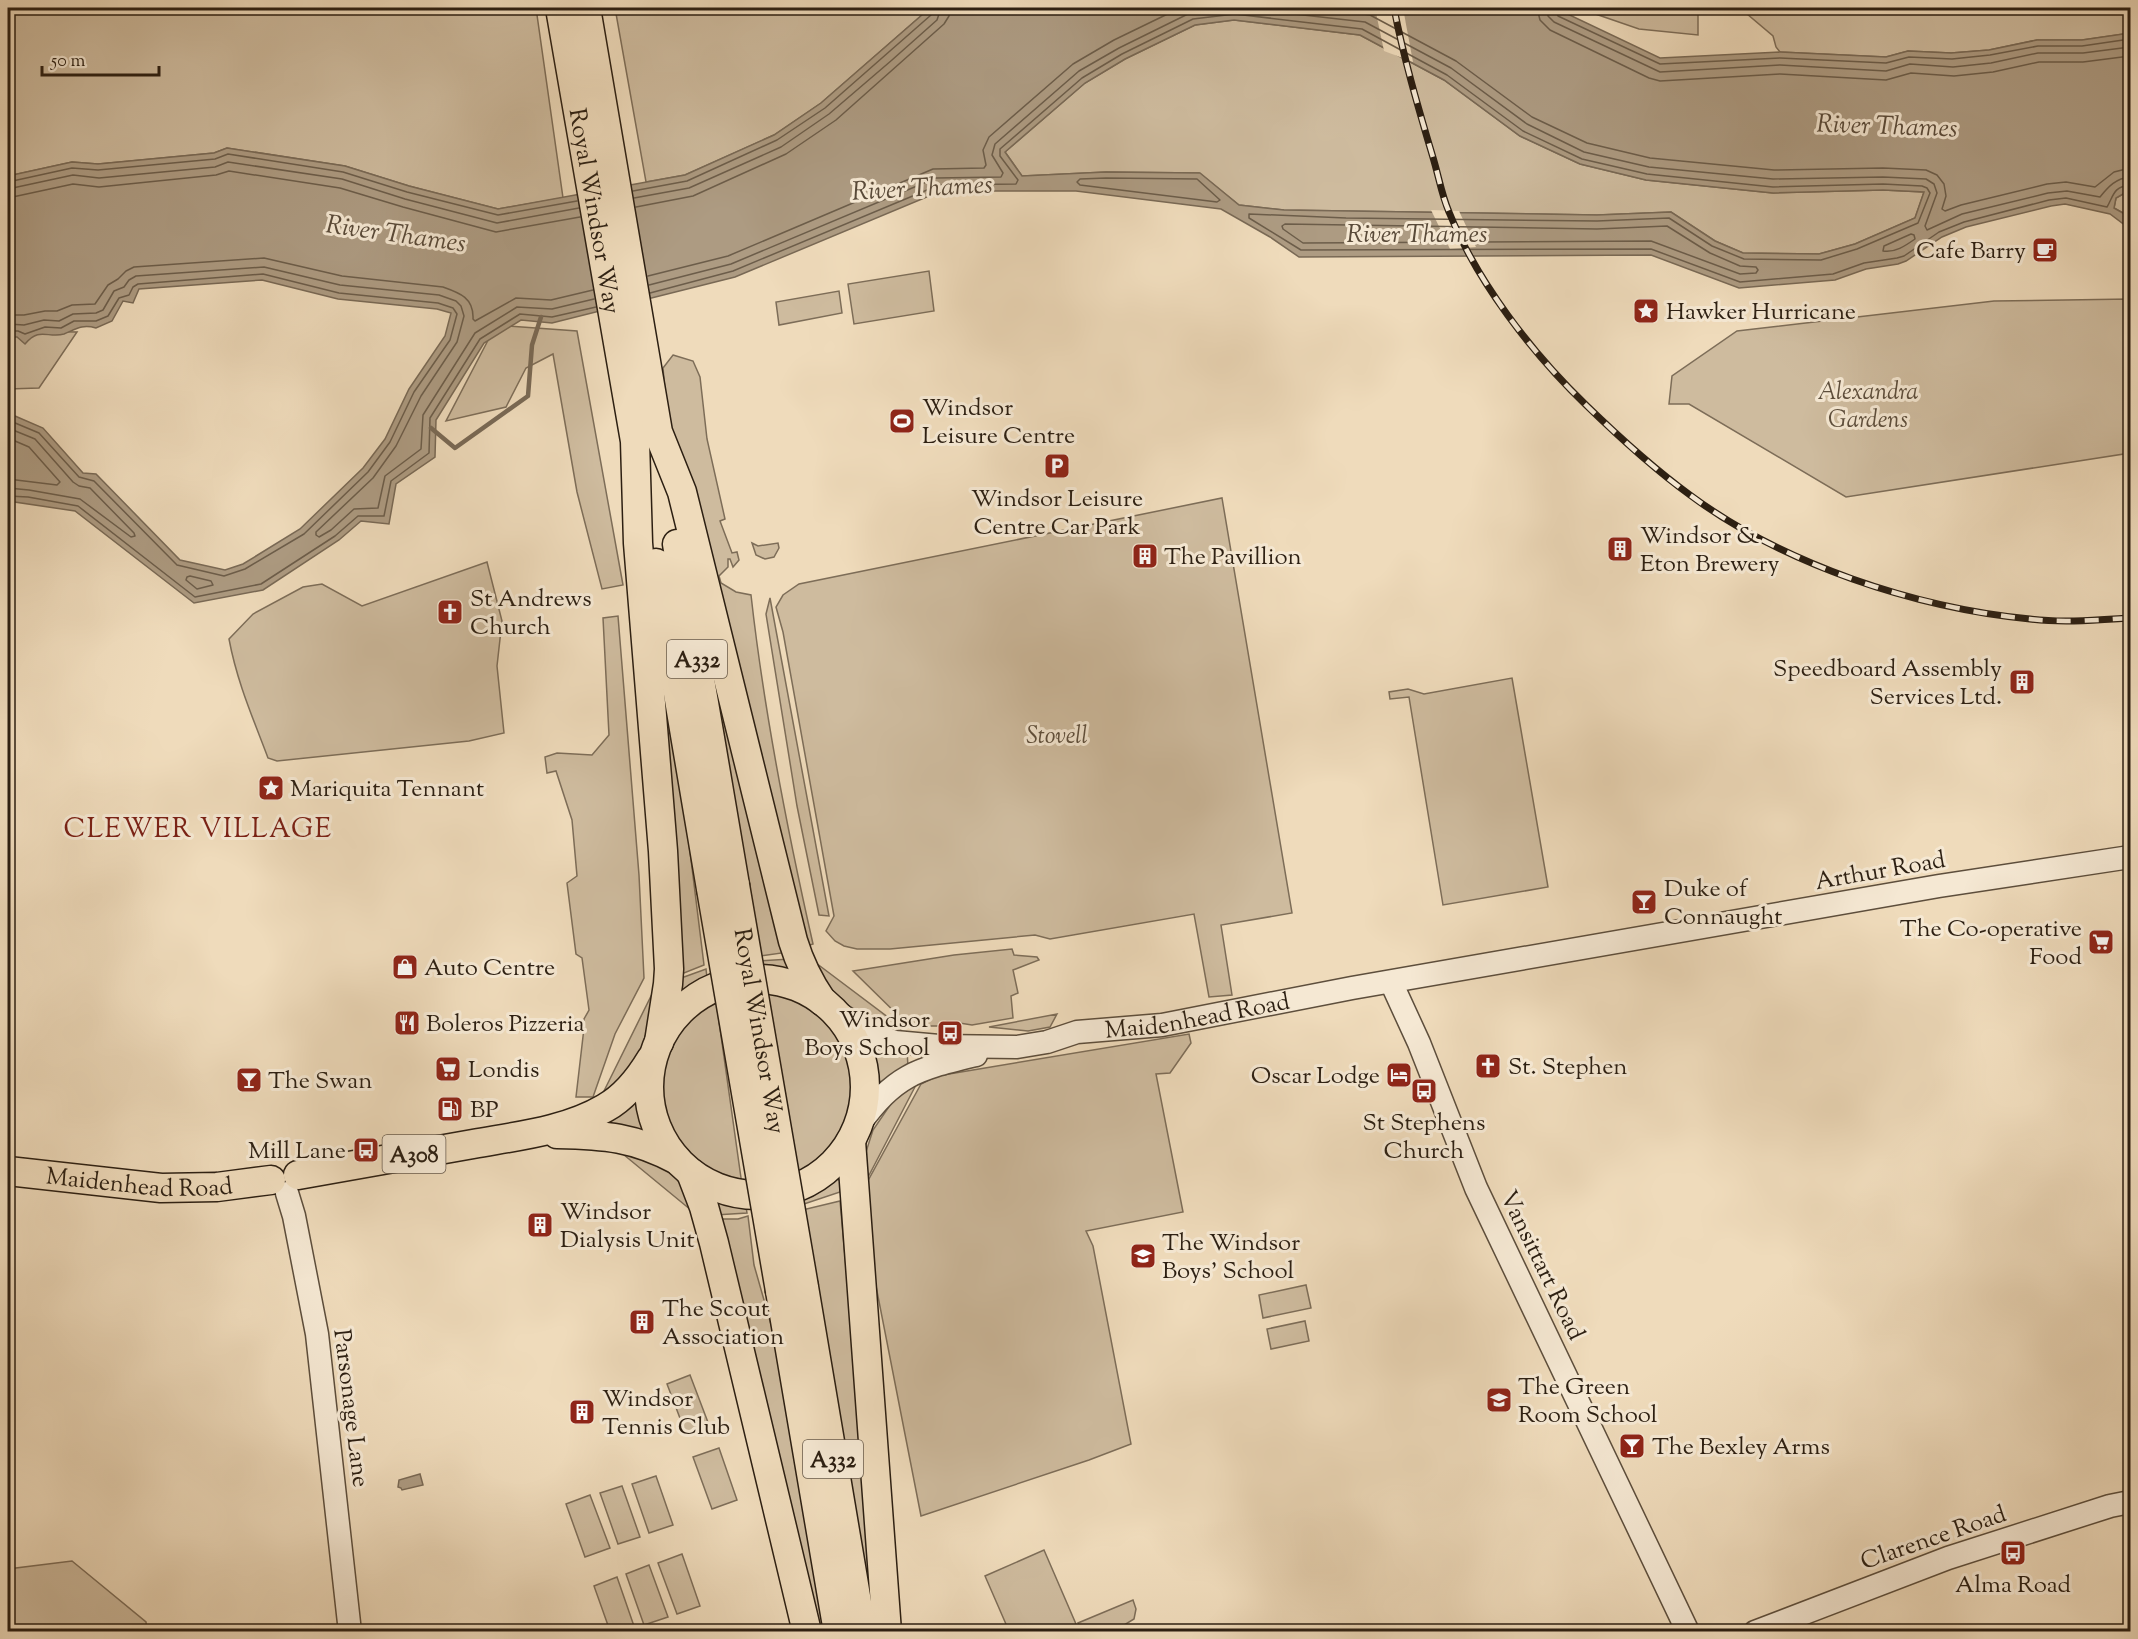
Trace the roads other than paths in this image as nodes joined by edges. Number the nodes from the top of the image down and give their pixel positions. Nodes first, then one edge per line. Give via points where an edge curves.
1 (561, 8) edge
2 (586, 8) edge
3 (586, 83) junction
4 (645, 424) junction
5 (2128, 861) edge
6 (1391, 982) junction
7 (828, 1006) junction
8 (657, 1047) junction
9 (1003, 1048) junction
10 (531, 1133) junction
11 (854, 1133) junction
12 (684, 1167) junction
13 (8, 1171) edge
14 (285, 1183) junction
15 (792, 1289) junction
16 (2130, 1502) edge
17 (350, 1632) edge
18 (807, 1632) edge
19 (838, 1632) edge
20 (862, 1632) edge
21 (887, 1632) edge
22 (1688, 1632) edge
23 (1755, 1632) edge

1 - 3 main road, Royal Windsor Way / A332
2 - 3 main road, Royal Windsor Way / A332
3 - 4 main road, Royal Windsor Way / A332
4 - 7 main road via 682,492 793,941 809,981
4 - 8 main road via 638,543 669,969
4 - 15 main road, Royal Windsor Way / A332, bridge
5 - 6 street, Arthur Road via 1939,886
6 - 9 street, Maidenhead Road via 1162,1025 1077,1032 1047,1042
6 - 22 street, Vansittart Road via 1476,1188
7 - 8 main road, A308 via 785,983 739,981 694,1000 673,1020
7 - 9 street, Maidenhead Road via 869,1033 896,1042
7 - 11 main road, A308 via 854,1039 863,1065 865,1096
8 - 10 main road, Maidenhead Road / A308 via 631,1087 615,1102 580,1119
8 - 12 main road, A308 via 649,1079 651,1110 662,1140
9 - 11 street, Maidenhead Road via 912,1074 883,1094
10 - 12 main road, Maidenhead Road / A308 via 620,1137 648,1146
10 - 14 main road, Maidenhead Road / A308
11 - 12 main road, A308 via 839,1158 816,1178 782,1192 741,1194 709,1184
11 - 21 main road
12 - 18 main road via 704,1207 714,1242
13 - 14 main road, Maidenhead Road / A308 via 161,1188
14 - 17 street, Parsonage Lane via 317,1334
15 - 19 main road, Royal Windsor Way / A332
15 - 20 main road, Royal Windsor Way / A332
16 - 23 street, Clarence Road via 1948,1558

